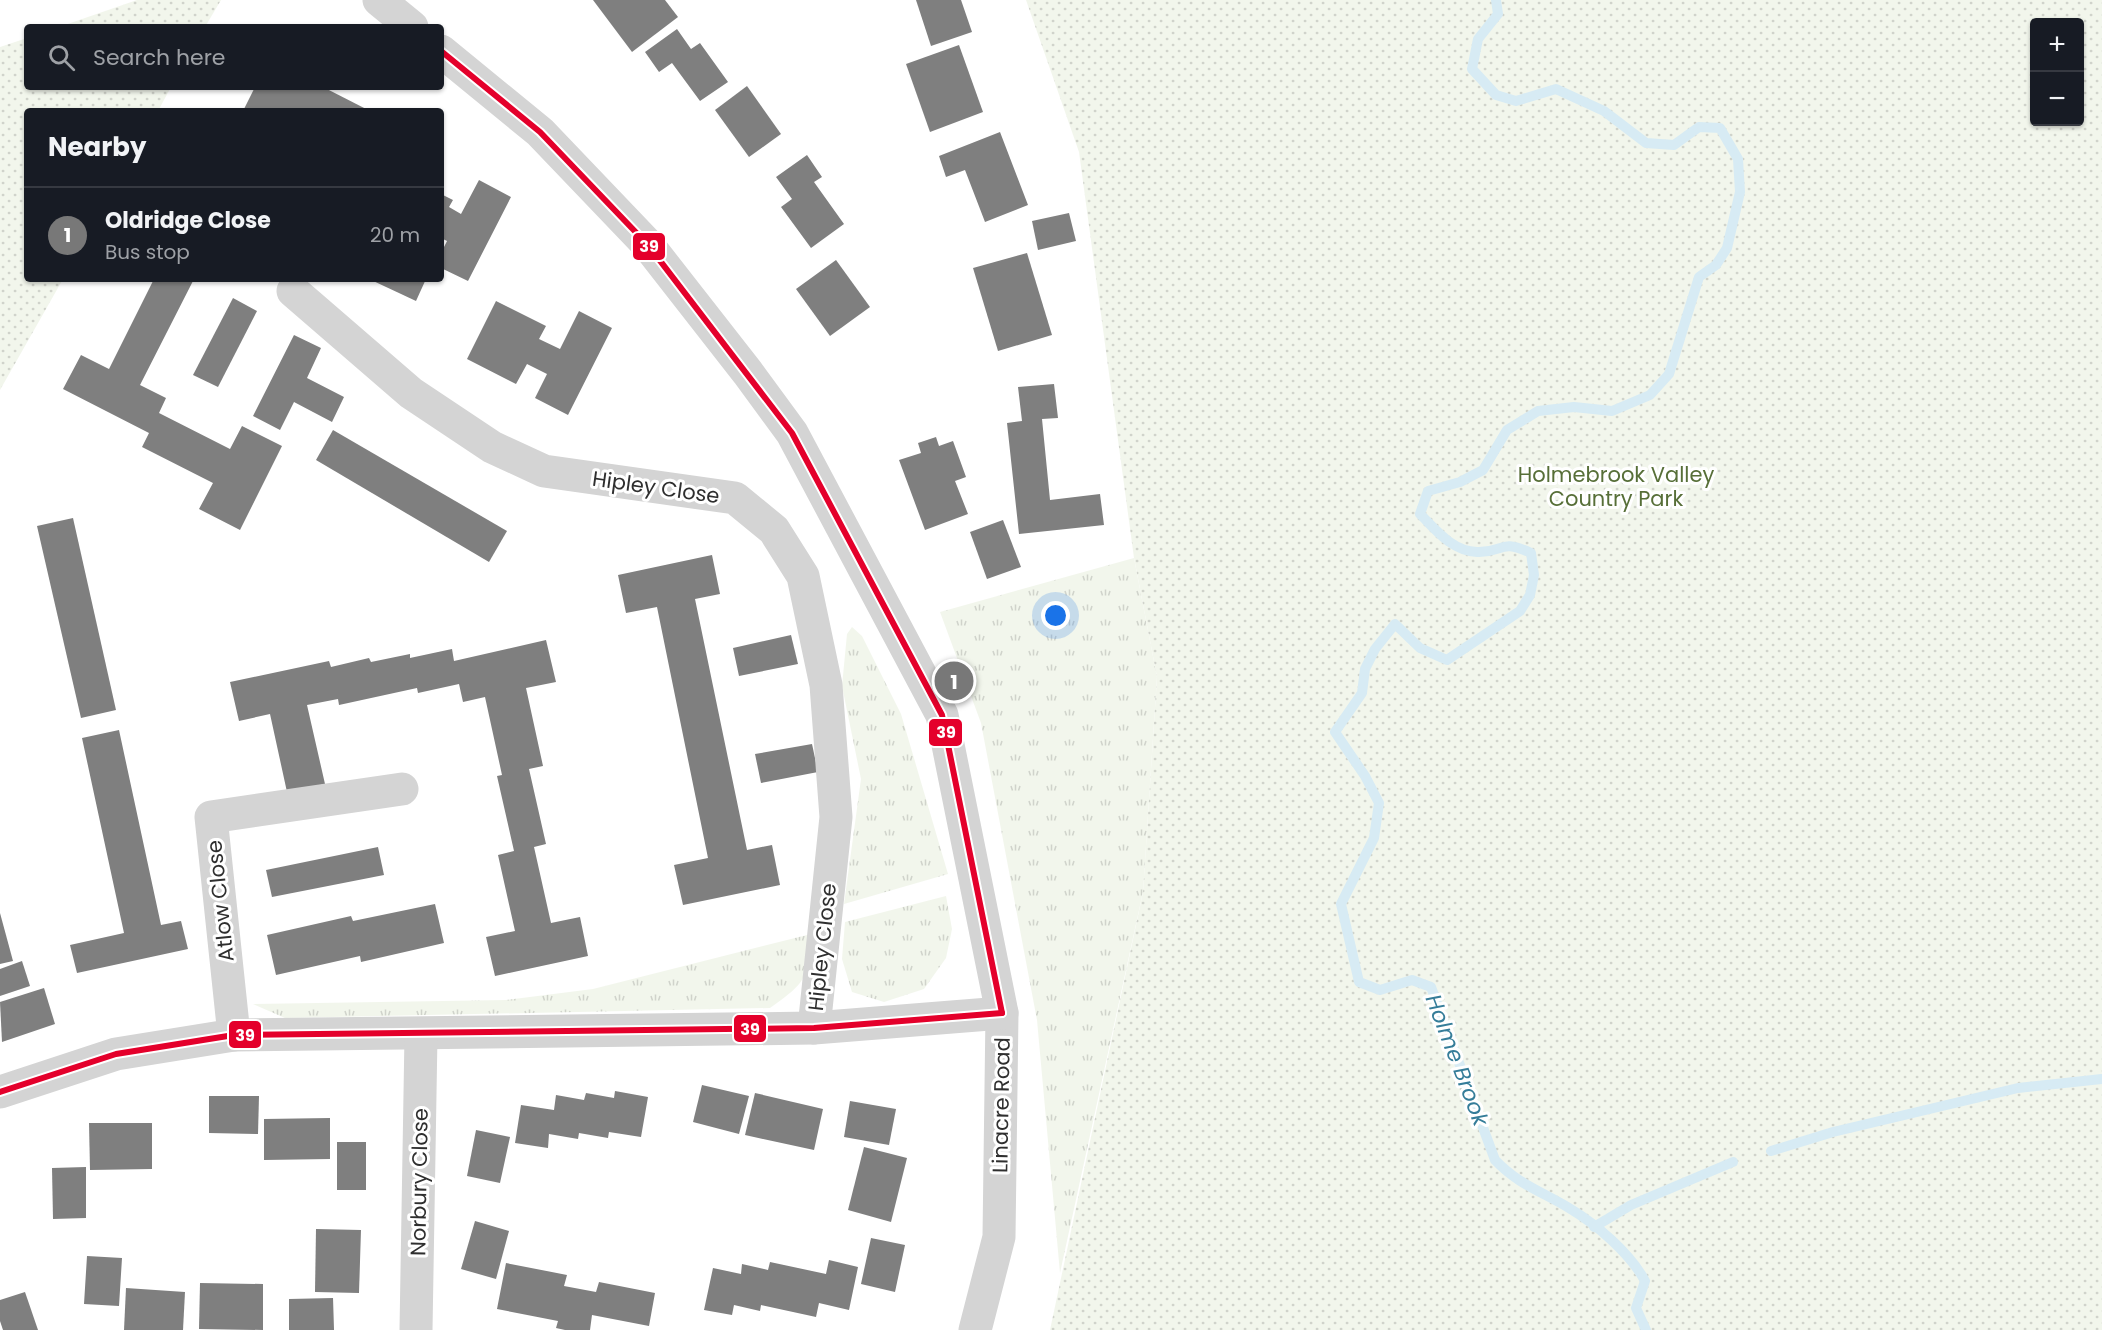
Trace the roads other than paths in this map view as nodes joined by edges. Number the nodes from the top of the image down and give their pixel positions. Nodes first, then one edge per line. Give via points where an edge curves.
1 (379, 0) edge
2 (408, 24) edge
3 (444, 53) edge
4 (293, 291) dead end
5 (402, 789) dead end
6 (1002, 1013) junction
7 (814, 1028) junction
8 (234, 1035) junction
9 (421, 1035) junction
10 (0, 1092) edge
11 (417, 1330) edge
12 (975, 1330) edge

1 - 2 street
3 - 6 street, Linacre Road via 540,132 648,245 792,433 942,715
4 - 7 street, Hipley Close via 411,393 492,447 544,471 735,498 774,530 803,576 826,685 836,817
5 - 8 street, Atlow Close via 211,817
6 - 7 street
6 - 12 street, Linacre Road via 999,1237
7 - 9 street
8 - 9 street
8 - 10 street via 116,1054
9 - 11 street, Norbury Close

